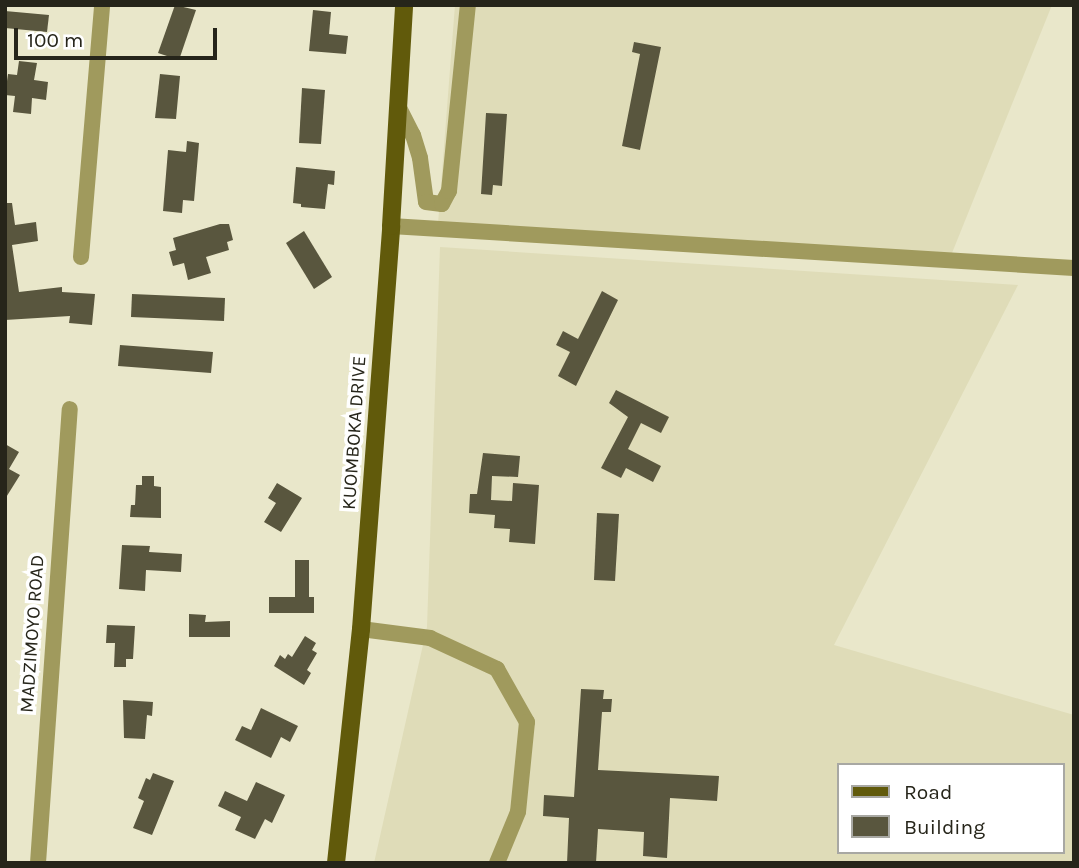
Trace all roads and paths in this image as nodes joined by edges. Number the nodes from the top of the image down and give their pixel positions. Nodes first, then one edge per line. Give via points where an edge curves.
1 (102, 5) edge
2 (404, 5) edge
3 (468, 5) edge
4 (398, 106) junction
5 (391, 226) junction
6 (81, 257) dead end
7 (1074, 268) edge
8 (70, 408) dead end
9 (361, 629) junction
10 (38, 863) edge
11 (336, 863) edge
12 (497, 863) edge

1 - 6 street
2 - 4 main road, KUOMBOKA DRIVE
3 - 4 street via 449,191 442,204 426,202 420,158
4 - 5 main road, KUOMBOKA DRIVE
5 - 7 street
5 - 9 main road, KUOMBOKA DRIVE
8 - 10 street, MADZIMOYO ROAD
9 - 11 main road, KUOMBOKA DRIVE
9 - 12 street via 430,638 497,669 527,722 517,813

